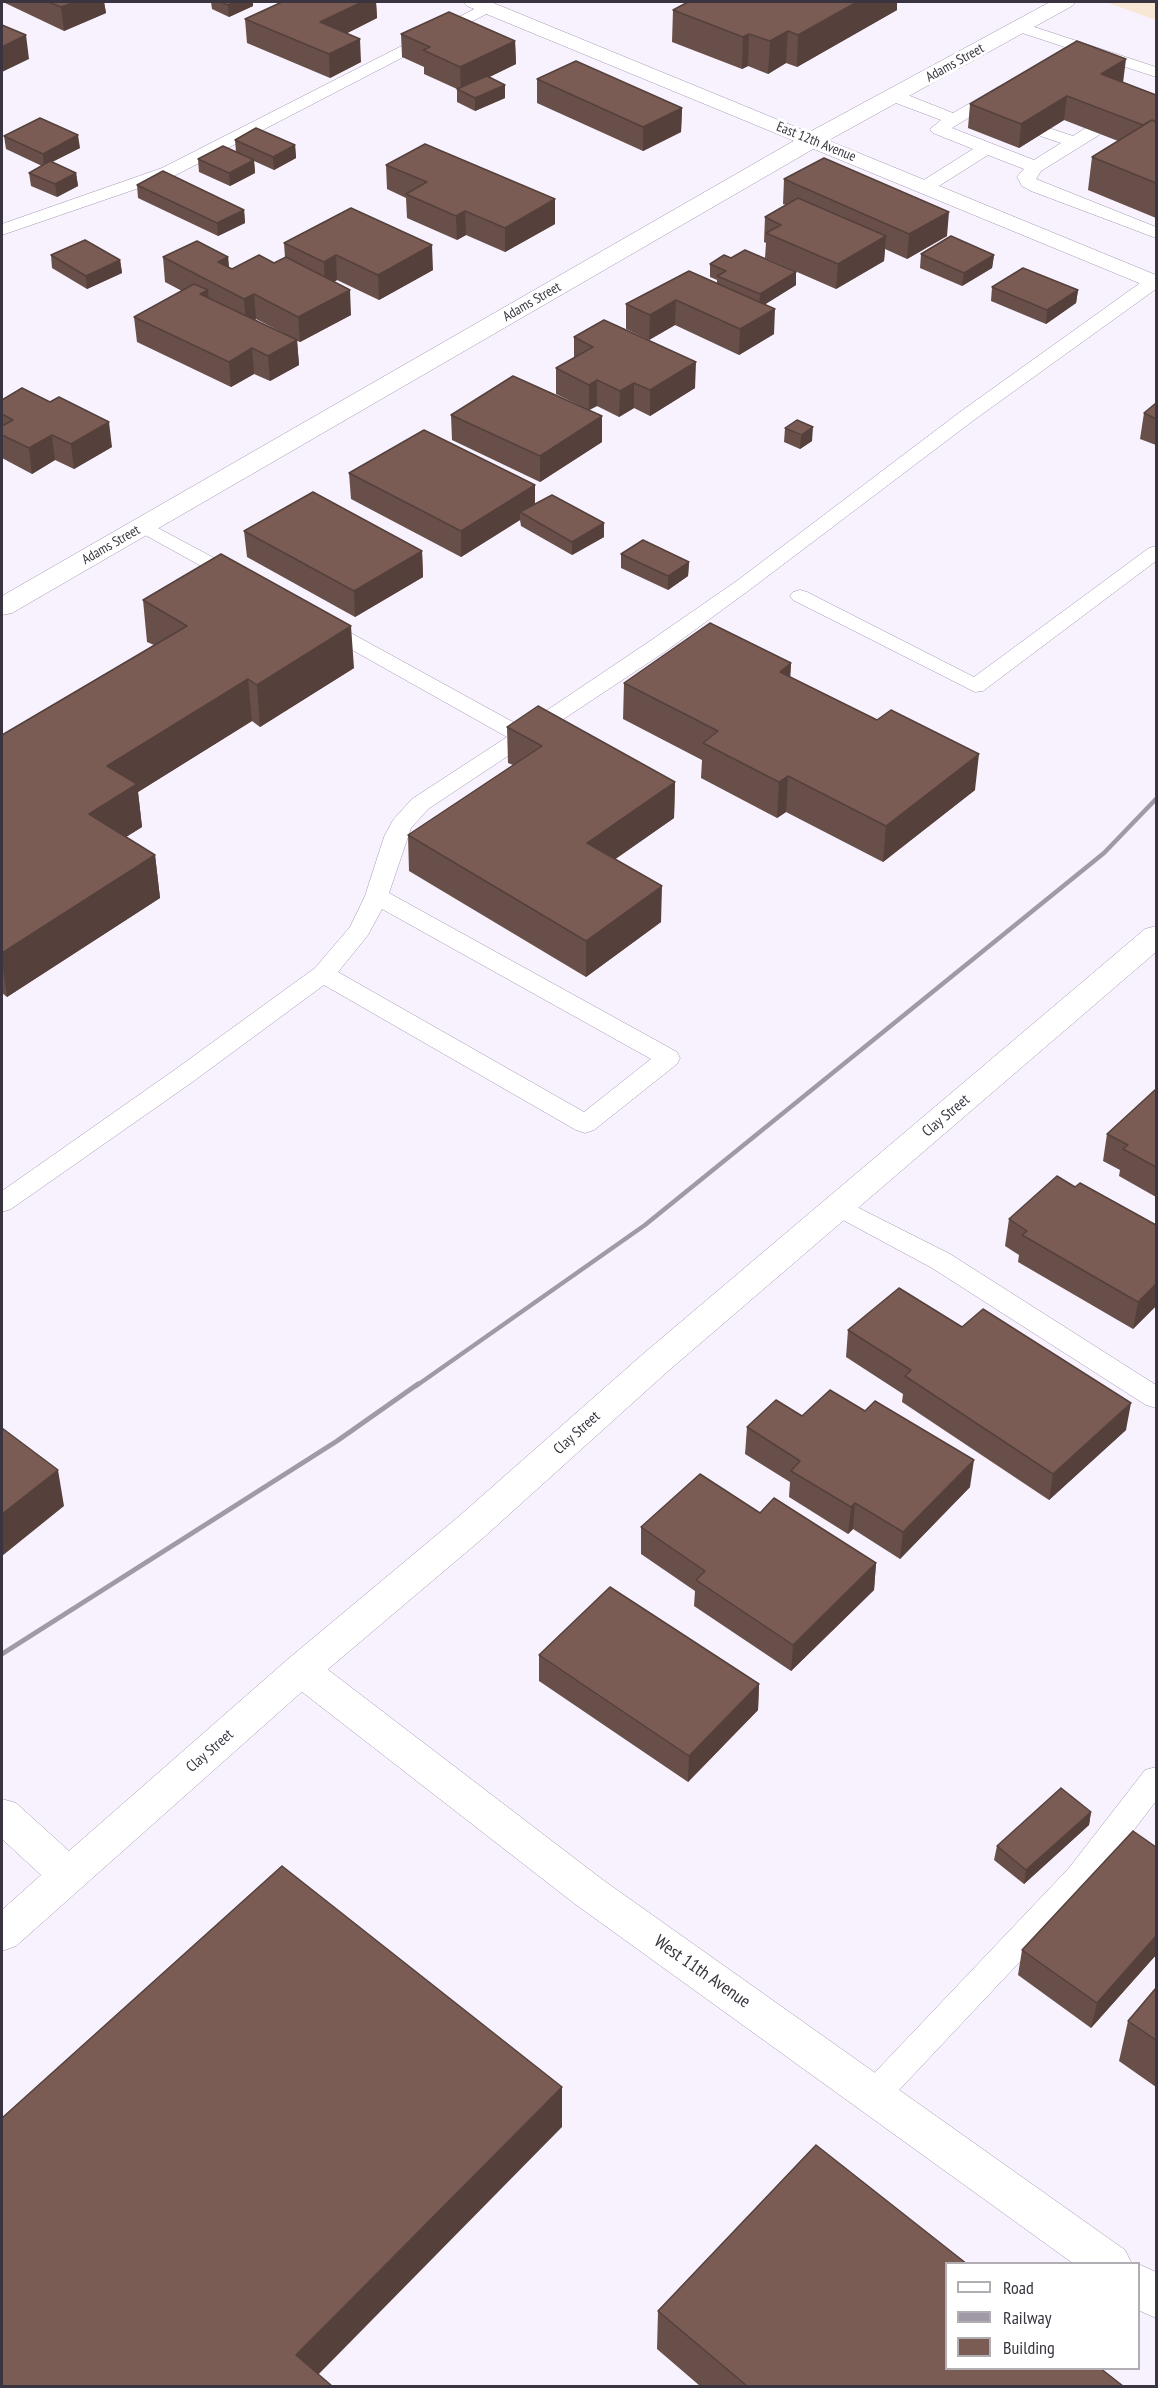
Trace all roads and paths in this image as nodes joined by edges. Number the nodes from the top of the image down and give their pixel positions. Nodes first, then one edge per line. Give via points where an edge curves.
1 (1065, 2) edge
2 (481, 4) edge
3 (1019, 27) junction
4 (1073, 45) junction
5 (1055, 56) edge
6 (1156, 72) edge
7 (1011, 84) edge
8 (894, 96) junction
9 (977, 105) junction
10 (994, 112) edge
11 (954, 119) junction
12 (1093, 131) edge
13 (1046, 132) edge
14 (812, 140) junction
15 (1074, 142) junction
16 (986, 148) junction
17 (1035, 167) junction
18 (925, 187) junction
19 (2, 230) edge
20 (1156, 233) edge
21 (1155, 282) edge
22 (143, 526) junction
23 (1156, 552) edge
24 (256, 589) edge
25 (800, 596) dead end
26 (2, 607) edge
27 (307, 617) edge
28 (522, 736) junction
29 (376, 896) junction
30 (1156, 936) edge
31 (323, 974) junction
32 (2, 1203) edge
33 (839, 1207) junction
34 (1156, 1398) edge
35 (301, 1670) junction
36 (1156, 1779) edge
37 (2, 1815) edge
38 (68, 1875) junction
39 (2, 1934) edge
40 (874, 2095) junction
41 (1107, 2262) edge
42 (1140, 2285) edge
43 (1156, 2296) edge

1 - 3 street, Adams Street
2 - 14 street, East 12th Avenue
2 - 19 lane via 168,172
3 - 4 lane
3 - 8 street, Adams Street
4 - 5 lane
4 - 6 lane
7 - 9 lane
8 - 11 lane
8 - 14 street, Adams Street
9 - 10 lane
9 - 11 lane
11 - 16 lane via 939,129
12 - 15 lane
13 - 15 lane
14 - 18 street, East 12th Avenue
14 - 22 street, Adams Street
15 - 17 lane
16 - 17 lane
16 - 18 lane
17 - 20 lane via 1026,177 1028,182
18 - 21 street, East 12th Avenue
21 - 28 lane via 967,416 726,598
22 - 24 lane
22 - 26 street, Adams Street
23 - 25 lane via 975,686
27 - 28 lane
28 - 29 lane via 409,815 395,837
29 - 31 lane via 360,930
29 - 31 lane via 668,1058 585,1124
30 - 33 street, Clay Street
31 - 32 lane
33 - 34 lane via 941,1261
33 - 35 street, Clay Street
35 - 38 street, Clay Street
35 - 40 street, West 11th Avenue via 589,1892
36 - 40 lane via 1080,1877
37 - 38 street
38 - 39 street, Clay Street
40 - 41 street, West 11th Avenue
42 - 43 street

